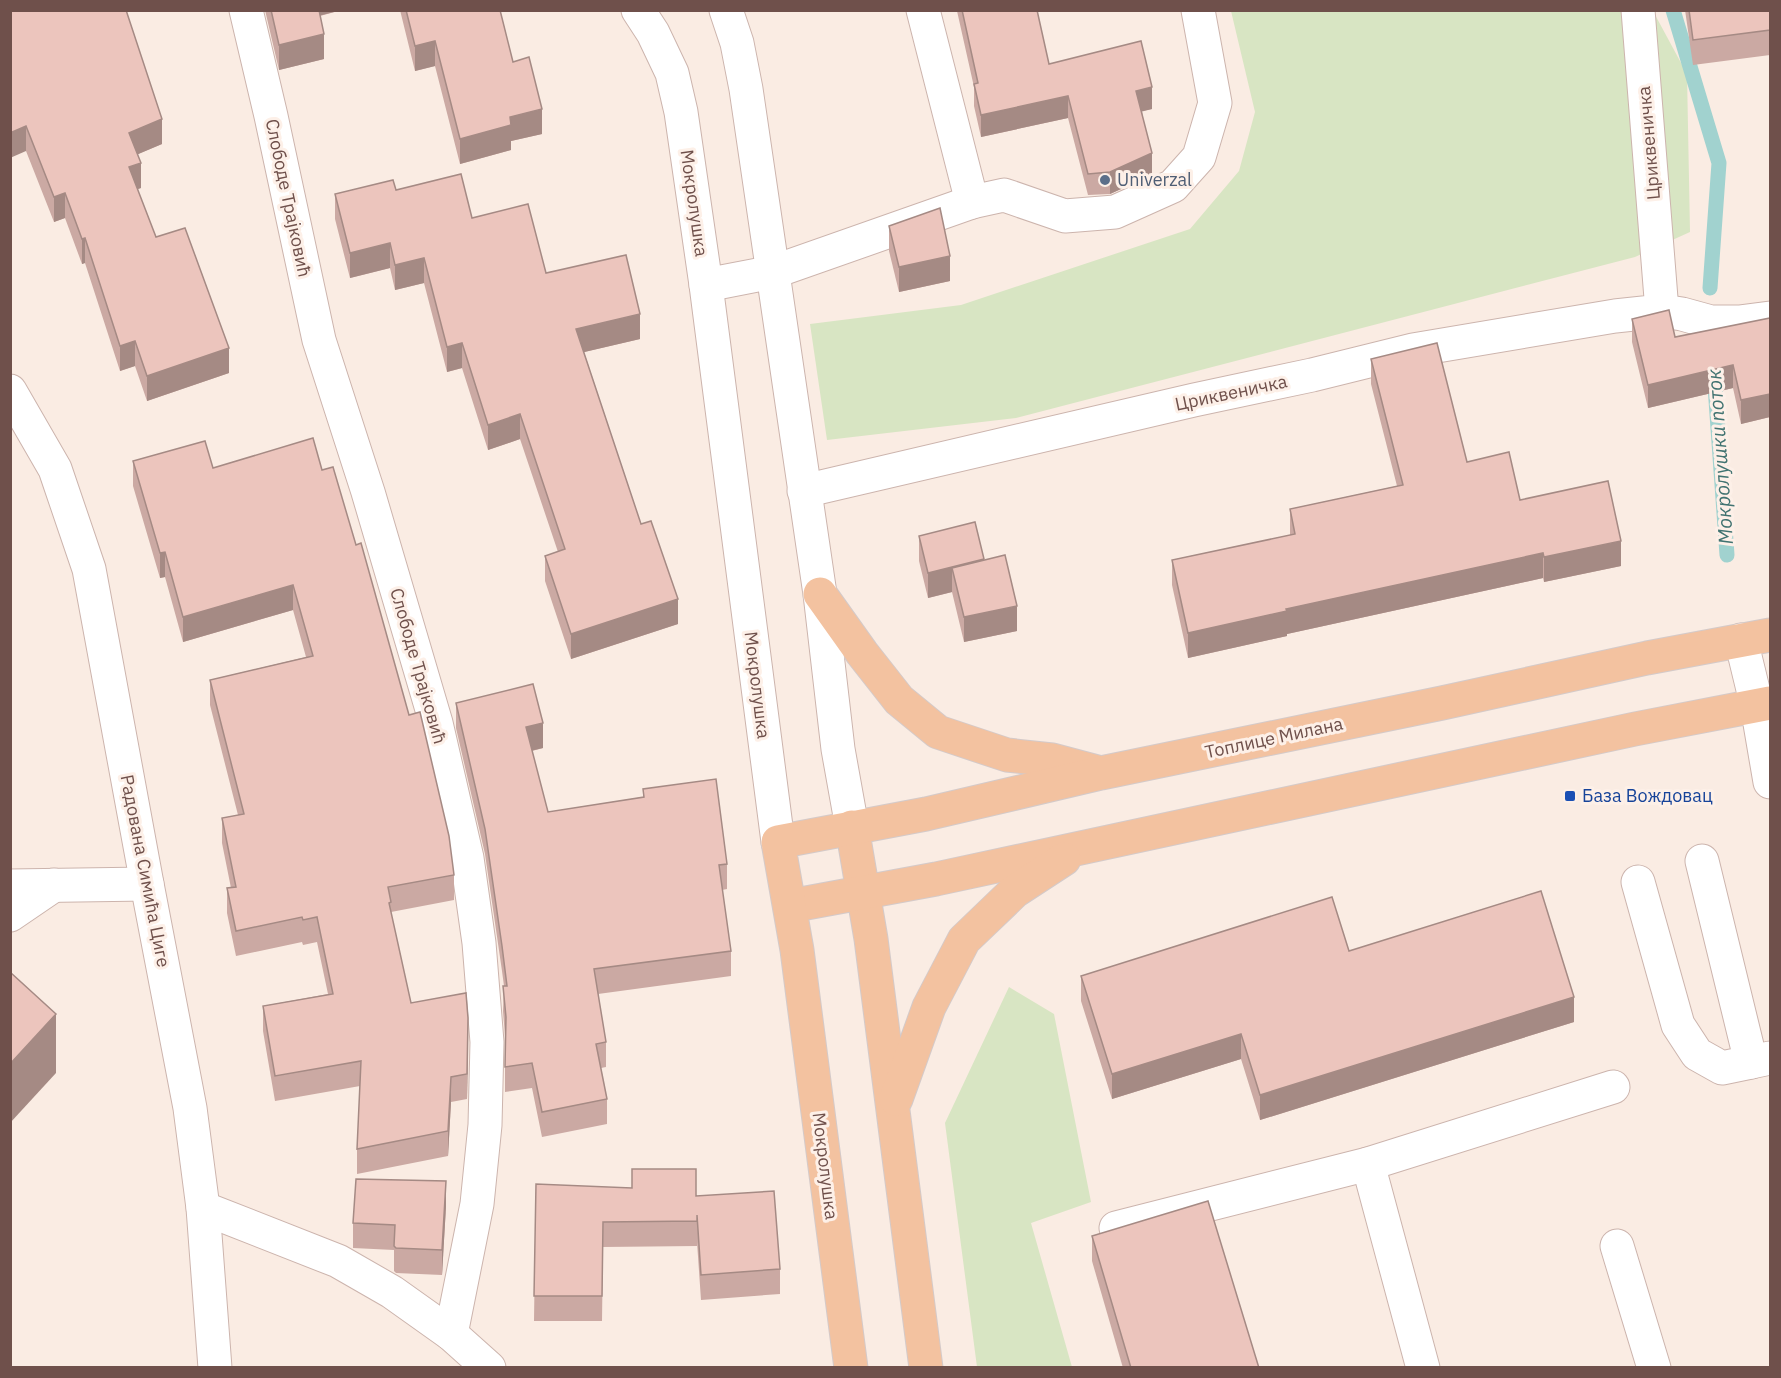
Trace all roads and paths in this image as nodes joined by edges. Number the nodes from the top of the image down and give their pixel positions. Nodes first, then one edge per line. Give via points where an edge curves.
1 (246, 10) edge
2 (638, 10) edge
3 (726, 10) edge
4 (923, 10) edge
5 (1198, 10) edge
6 (1638, 10) edge
7 (972, 202) junction
8 (773, 272) junction
9 (706, 285) junction
10 (1662, 311) junction
11 (1770, 318) edge
12 (10, 391) edge
13 (804, 491) junction
14 (820, 594) junction
15 (1756, 637) edge
16 (1764, 704) edge
17 (1101, 773) junction
18 (1770, 782) edge
19 (852, 827) junction
20 (778, 842) junction
21 (1080, 849) junction
22 (1702, 861) dead end
23 (1638, 882) dead end
24 (147, 884) junction
25 (54, 885) junction
26 (10, 886) edge
27 (864, 892) junction
28 (790, 906) junction
29 (10, 915) edge
30 (1761, 1060) edge
31 (1612, 1087) dead end
32 (894, 1106) junction
33 (1368, 1164) junction
34 (203, 1208) junction
35 (1116, 1228) edge
36 (1617, 1246) dead end
37 (451, 1334) junction
38 (215, 1368) edge
39 (489, 1368) edge
40 (851, 1368) edge
41 (926, 1368) edge
42 (1423, 1368) edge
43 (1654, 1368) edge

1 - 37 street, Слободе Трајковић via 319,340 436,723 467,858 487,1042 485,1125 477,1204
2 - 9 street, Мокролушка via 672,73
3 - 8 street via 746,89
4 - 7 street
5 - 7 street via 1215,104 1199,157 1173,186 1115,212 1065,216 1004,195
6 - 10 street, Цриквеничка
7 - 8 street
8 - 9 street
8 - 13 street
9 - 20 street, Мокролушка
10 - 11 street, Цриквеничка via 1711,322
10 - 13 street, Цриквеничка via 1413,350
12 - 24 street, Радована Симића Циге via 55,469 89,569
13 - 14 street
14 - 17 main road via 899,700 938,732 1007,755 1052,760
14 - 19 street via 838,749
15 - 16 street
15 - 17 main road, Топлице Милана
16 - 18 street
16 - 21 main road
17 - 19 main road, Топлице Милана
19 - 20 main road, Топлице Милана
19 - 27 main road
20 - 28 main road, Мокролушка
21 - 27 main road
21 - 32 main road via 1015,891 964,940 929,1007
22 - 30 street
23 - 30 street via 1678,1025 1697,1054 1722,1068
24 - 25 street
24 - 34 street, Радована Симића Циге via 190,1108
25 - 26 street
25 - 29 street
27 - 28 main road
27 - 32 main road
28 - 40 main road, Мокролушка
31 - 33 street
32 - 41 main road
33 - 35 street
33 - 42 street
34 - 37 street via 338,1261 392,1292
34 - 38 street, Радована Симића Циге
36 - 43 street
37 - 39 street

